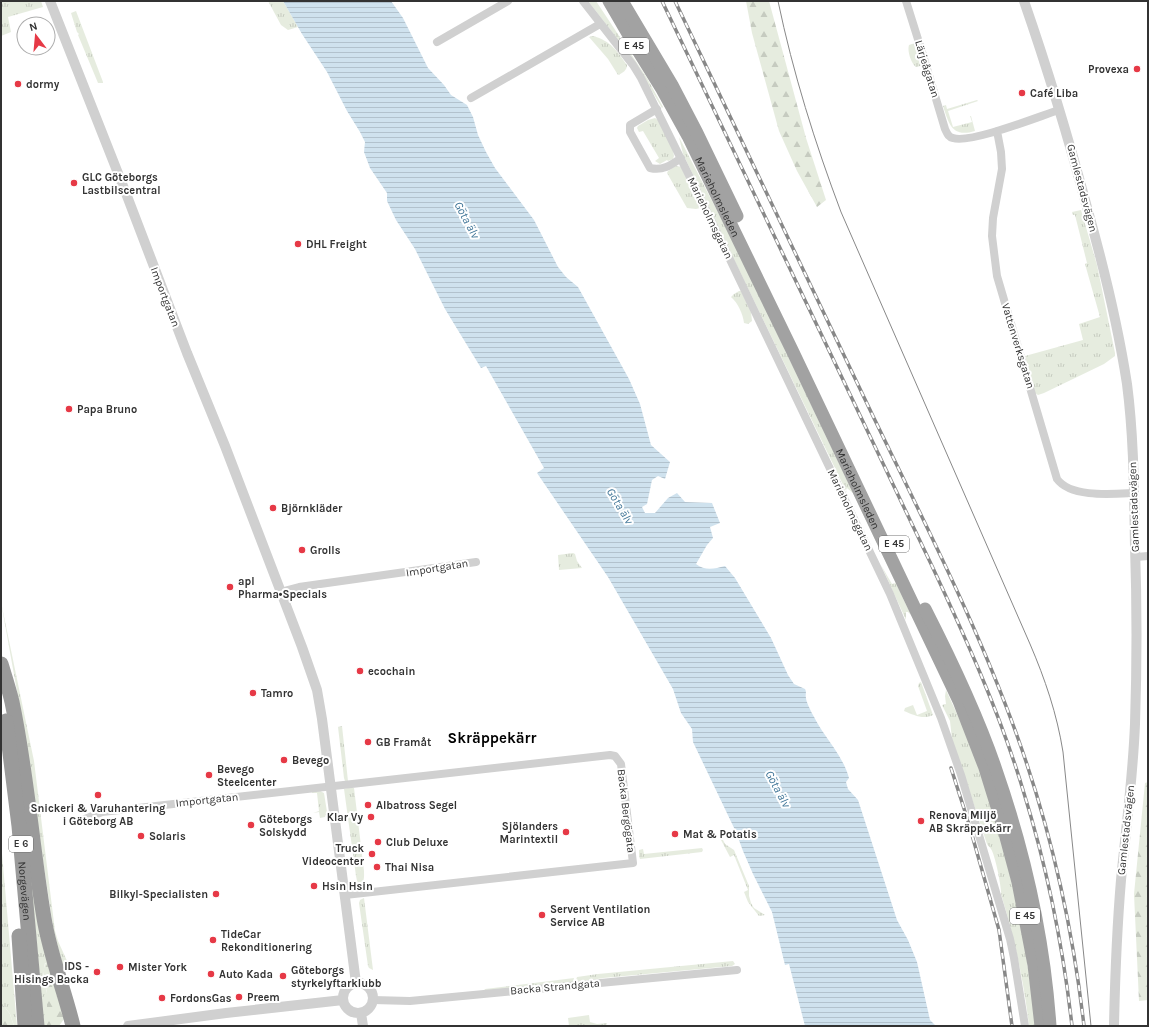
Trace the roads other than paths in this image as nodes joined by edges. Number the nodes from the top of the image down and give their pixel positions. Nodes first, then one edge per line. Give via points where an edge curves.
1 (50, 1) edge
2 (508, 1) edge
3 (583, 1) edge
4 (600, 1) edge
5 (609, 1) edge
6 (622, 1) edge
7 (906, 1) edge
8 (1024, 1) edge
9 (600, 24) junction
10 (437, 42) dead end
11 (634, 44) junction
12 (472, 98) dead end
13 (657, 108) junction
14 (1059, 110) junction
15 (997, 131) junction
16 (681, 158) junction
17 (1134, 493) junction
18 (1148, 556) edge
19 (1136, 557) junction
20 (476, 562) dead end
21 (280, 592) junction
22 (1, 664) edge
23 (1, 684) edge
24 (1, 758) edge
25 (331, 786) junction
26 (85, 819) dead end
27 (345, 895) junction
28 (737, 970) dead end
29 (356, 983) junction
30 (343, 1000) junction
31 (373, 1000) junction
32 (360, 1013) junction
33 (25, 1026) edge
34 (37, 1026) edge
35 (73, 1026) edge
36 (128, 1026) edge
37 (363, 1026) edge
38 (1025, 1026) edge
39 (1041, 1026) edge
40 (1050, 1026) edge
41 (1114, 1026) edge

1 - 21 street, Importgatan
2 - 10 street
3 - 9 street, Marieholmsgatan
4 - 11 highway
5 - 11 highway, Marieholmsleden / E 45
6 - 40 highway, Marieholmsleden / E 45 via 665,72 697,133 967,697 994,766 1016,834 1036,922
7 - 15 street, Lärjeågatan via 945,130 954,139
8 - 14 street, Gamlestadsvägen
9 - 12 street
9 - 13 street, Marieholmsgatan via 637,71
11 - 39 highway, Marieholmsleden / E 45 via 672,106 711,184 926,630 965,717 998,808 1018,882 1034,965
13 - 16 street, Marieholmsgatan
13 - 16 street via 630,125 630,132 650,168 668,166
14 - 15 street
14 - 17 street, Gamlestadsvägen via 1100,256 1116,327 1127,386
15 - 17 street, Vattenverksgatan via 1002,169 992,236 997,276 1057,479 1061,485 1075,491
16 - 38 street, Marieholmsgatan via 886,586 928,686 970,801 1003,912 1014,958
17 - 19 street, Gamlestadsvägen
18 - 19 street
19 - 41 street, Gamlestadsvägen via 1135,727 1119,909
20 - 21 street, Importgatan
21 - 25 street, Importgatan via 317,690
22 - 35 highway via 12,700 20,745 44,918
23 - 34 highway, Norgevägen / E 6 via 19,826
24 - 33 highway, Norgevägen / E 6 via 19,934
25 - 26 street, Importgatan via 102,812
25 - 27 street, Importgatan
25 - 27 street, Backa Bergögata via 610,755 615,756 621,764 633,863
27 - 29 street, Importgatan
28 - 31 street, Backa Strandgata via 410,1001
29 - 30 street via 346,989
29 - 31 street via 369,987
30 - 32 street via 349,1010
30 - 36 street
31 - 32 street via 369,1008
32 - 37 street

